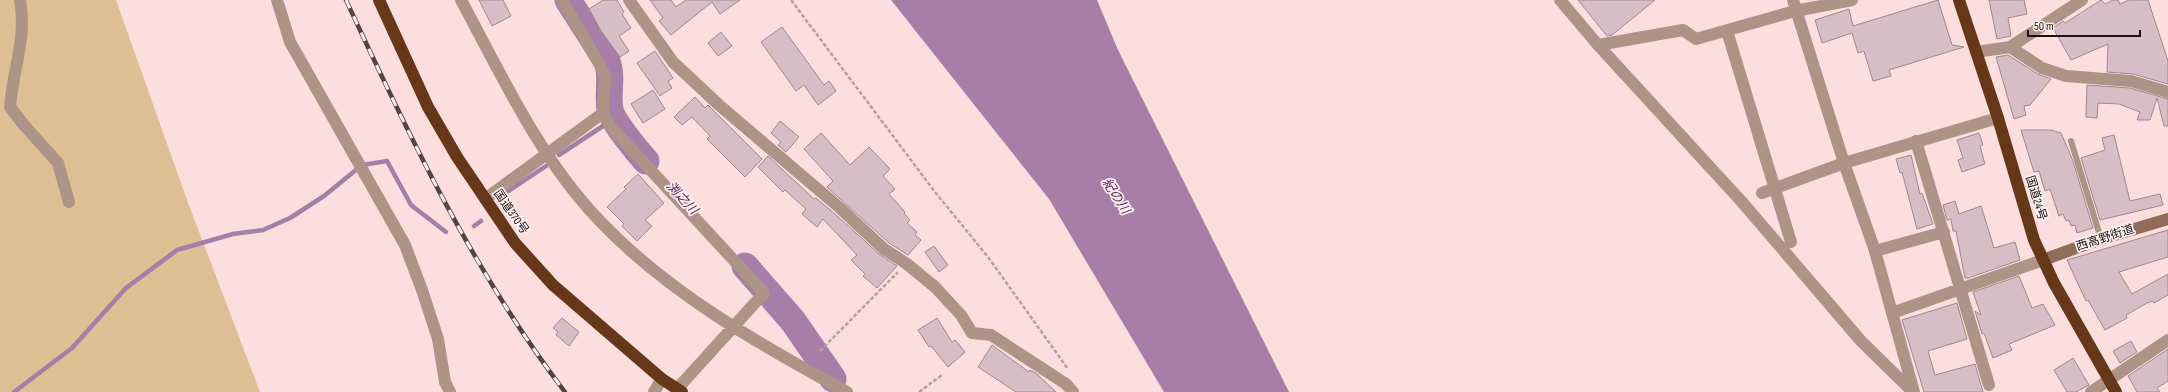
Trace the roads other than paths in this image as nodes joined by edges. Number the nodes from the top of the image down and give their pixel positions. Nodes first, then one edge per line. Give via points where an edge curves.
1 (20, 0) edge
2 (277, 0) edge
3 (379, 0) edge
4 (461, 0) edge
5 (562, 0) edge
6 (629, 0) edge
7 (1560, 0) edge
8 (1852, 0) edge
9 (1958, 0) edge
10 (2082, 0) edge
11 (1794, 5) edge
12 (1727, 31) junction
13 (1598, 45) junction
14 (2010, 47) junction
15 (1976, 52) junction
16 (2168, 92) edge
17 (603, 113) junction
18 (1998, 118) junction
19 (1916, 141) junction
20 (2071, 141) dead end
21 (547, 154) junction
22 (1844, 163) junction
23 (1775, 188) junction
24 (1762, 193) dead end
25 (485, 199) junction
26 (69, 202) dead end
27 (2168, 220) edge
28 (1944, 232) junction
29 (2101, 239) junction
30 (1791, 242) dead end
31 (1875, 250) junction
32 (2043, 260) junction
33 (1962, 290) junction
34 (1892, 314) junction
35 (732, 326) junction
36 (2168, 340) edge
37 (662, 379) junction
38 (2109, 379) junction
39 (1989, 385) dead end
40 (679, 391) edge
41 (450, 392) edge
42 (654, 392) edge
43 (847, 392) edge
44 (1073, 392) edge
45 (1913, 392) edge
46 (2091, 392) edge
47 (2116, 392) edge

1 - 26 street via 23,17 22,45 12,80 10,107 58,163
2 - 41 street via 290,42 405,245 438,339 445,382
3 - 25 highway, 国道370号 via 428,107
4 - 21 street
5 - 17 street via 601,67 604,77
6 - 44 street via 673,62 884,249 907,264 945,296 972,333 991,335 1066,384
7 - 13 street
8 - 11 street
9 - 15 highway, 国道24号
10 - 14 street
11 - 12 street
11 - 22 street
12 - 13 street via 1696,39 1683,30
12 - 23 street
13 - 45 street via 1742,202 1860,341
14 - 15 street
14 - 16 street via 2042,68 2066,76 2131,81
15 - 18 highway, 国道24号
17 - 21 street
17 - 35 street via 610,126 764,293
18 - 19 street
18 - 32 highway, 国道24号 via 2034,240
19 - 22 street
19 - 28 street
20 - 29 lane
21 - 25 street
21 - 35 street via 598,220 662,277
22 - 23 street
22 - 31 street
23 - 24 street
23 - 30 street
25 - 37 highway, 国道370号 via 515,243 553,284
27 - 29 street, 西高野街道
28 - 31 street
28 - 33 street
29 - 32 street, 西高野街道
31 - 34 street
32 - 33 street
32 - 38 highway, 国道24号
33 - 34 street
33 - 39 street
34 - 45 street
35 - 40 street
35 - 43 street
36 - 38 street
37 - 40 highway, 国道370号
37 - 42 street
38 - 46 street
38 - 47 highway, 国道24号

